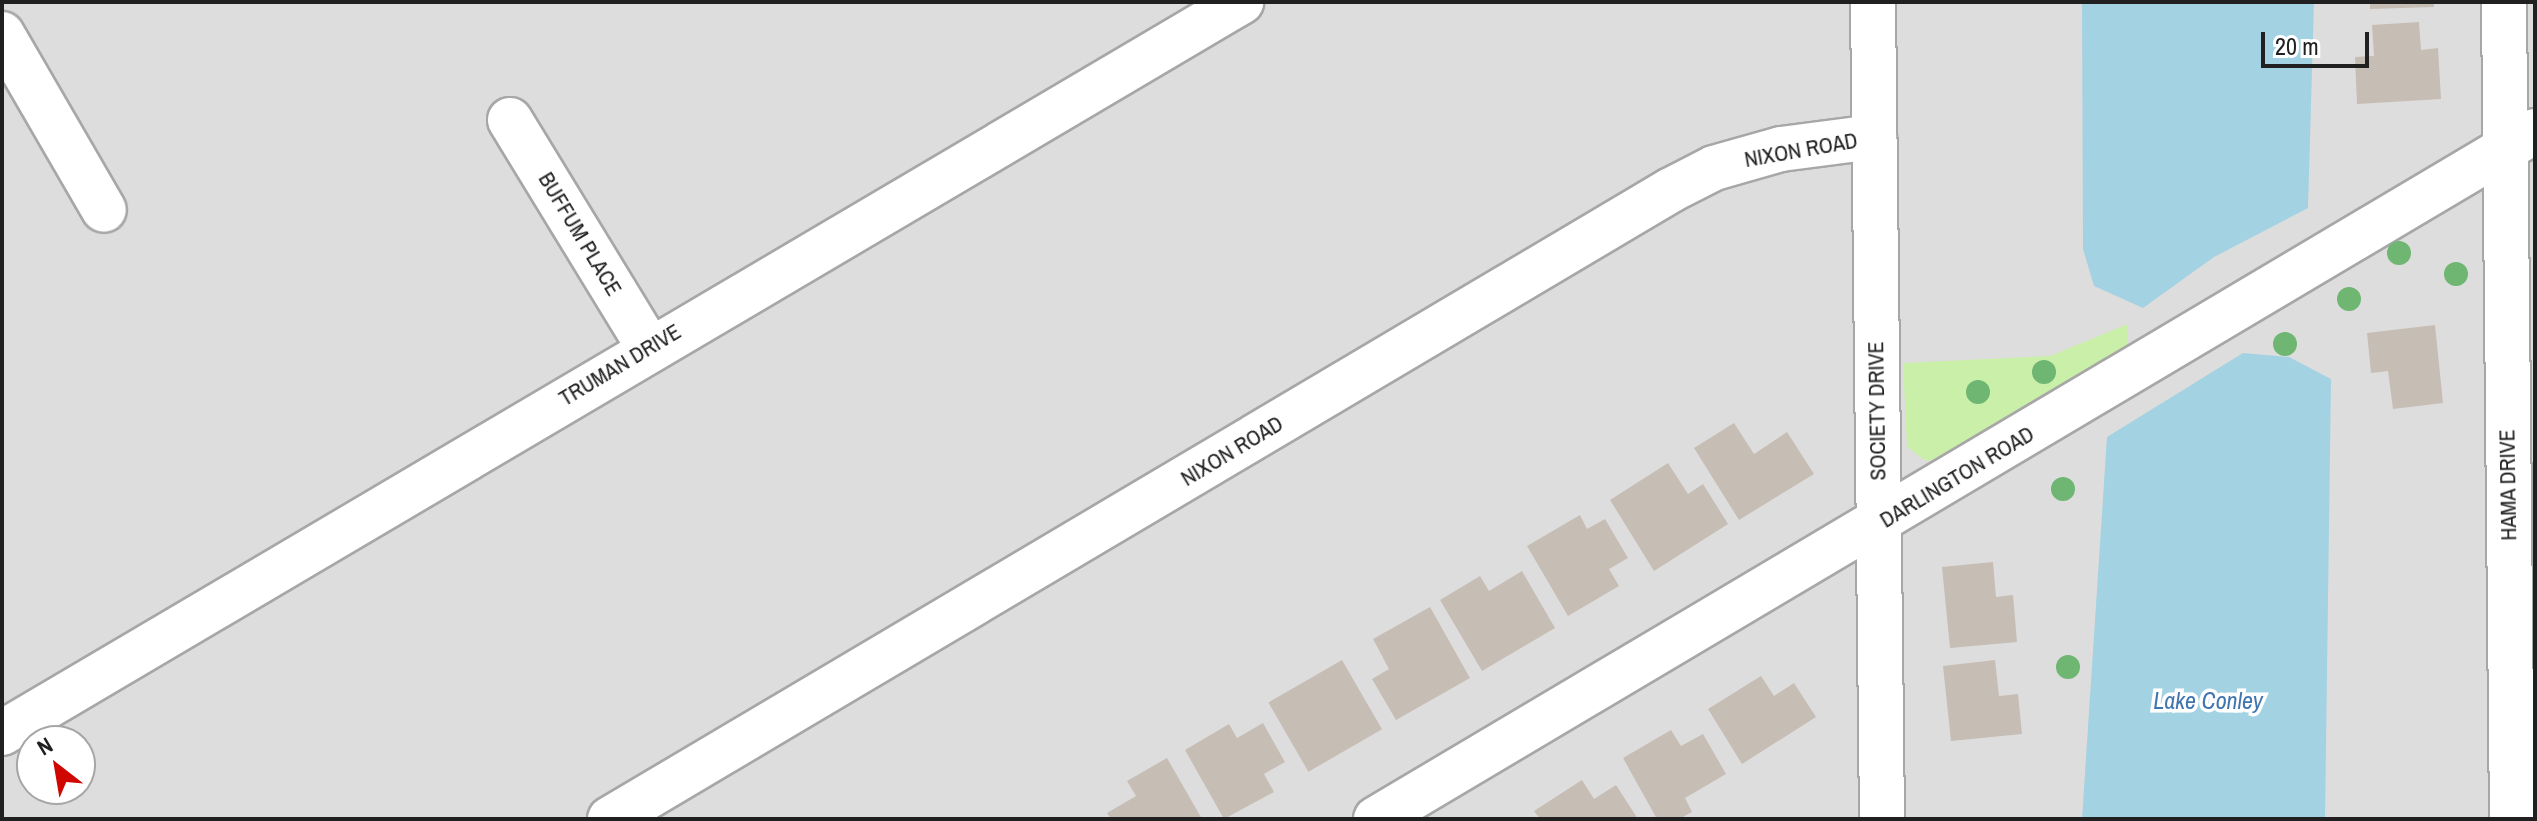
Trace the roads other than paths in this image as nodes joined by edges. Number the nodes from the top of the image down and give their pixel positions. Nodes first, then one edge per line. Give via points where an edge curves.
1 (1241, 2) edge
2 (1873, 2) edge
3 (2504, 2) edge
4 (2, 34) edge
5 (510, 120) dead end
6 (1874, 137) junction
7 (2519, 141) edge
8 (104, 210) dead end
9 (649, 348) junction
10 (1878, 523) junction
11 (2522, 568) edge
12 (2, 733) edge
13 (610, 819) edge
14 (1376, 819) edge
15 (1882, 819) edge
16 (2512, 819) edge

1 - 9 street, TRUMAN DRIVE
2 - 6 street, SOCIETY DRIVE
3 - 7 street, HAMA DRIVE
4 - 8 street
5 - 9 street, BUFFUM PLACE
6 - 10 street, SOCIETY DRIVE
6 - 13 street, NIXON ROAD via 1781,149 1714,168 1671,190
7 - 10 street, DARLINGTON ROAD
7 - 11 street, HAMA DRIVE
9 - 12 street, TRUMAN DRIVE
10 - 14 street, DARLINGTON ROAD
10 - 15 street, SOCIETY DRIVE
11 - 16 street, HAMA DRIVE

